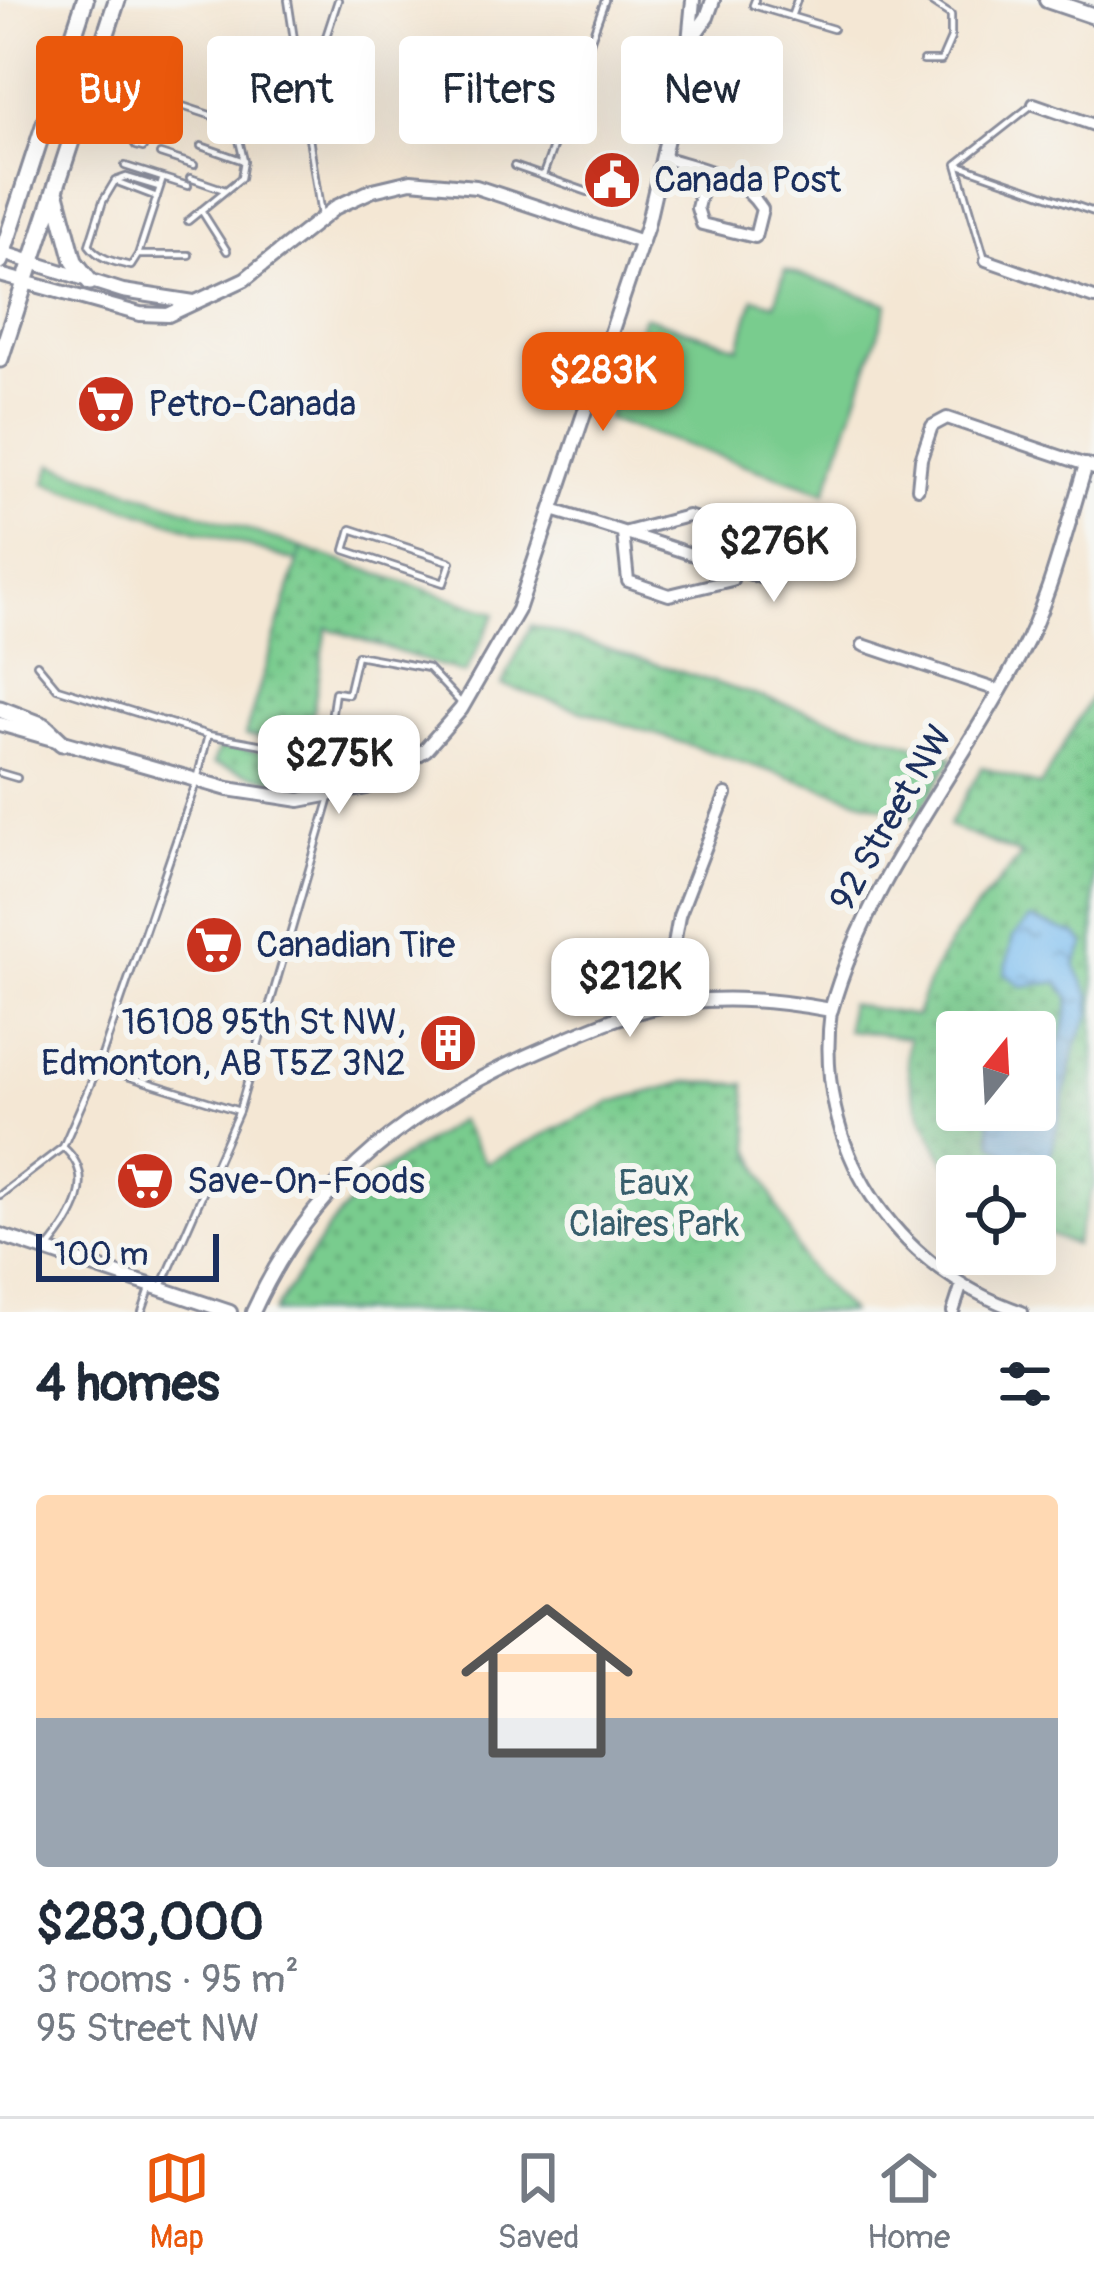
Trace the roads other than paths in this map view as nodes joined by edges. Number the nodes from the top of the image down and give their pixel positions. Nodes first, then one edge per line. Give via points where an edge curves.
1 (85, 0) edge
2 (117, 0) edge
3 (288, 0) edge
4 (338, 0) edge
5 (605, 0) edge
6 (693, 0) edge
7 (712, 0) edge
8 (755, 0) edge
9 (782, 0) edge
10 (928, 0) edge
11 (1047, 0) edge
12 (796, 2) edge
13 (1094, 16) edge
14 (791, 17) junction
15 (833, 29) dead end
16 (293, 36) edge
17 (326, 36) edge
18 (690, 36) edge
19 (693, 36) edge
20 (923, 61) dead end
21 (1034, 104) joint
22 (207, 114) edge
23 (1094, 125) edge
24 (241, 144) edge
25 (309, 144) edge
26 (665, 144) edge
27 (201, 146) dead end
28 (142, 148) dead end
29 (160, 154) dead end
30 (662, 158) junction
31 (244, 161) junction
32 (957, 164) junction
33 (194, 165) dead end
34 (125, 166) dead end
35 (514, 166) dead end
36 (706, 172) junction
37 (543, 176) junction
38 (163, 178) junction
39 (190, 178) dead end
40 (115, 182) junction
41 (188, 186) dead end
42 (160, 188) junction
43 (226, 190) junction
44 (55, 191) junction
45 (588, 192) dead end
46 (157, 196) junction
47 (201, 210) junction
48 (1094, 212) edge
49 (321, 216) junction
50 (188, 221) dead end
51 (642, 242) junction
52 (226, 251) dead end
53 (138, 255) junction
54 (189, 255) dead end
55 (1, 257) edge
56 (986, 260) joint
57 (31, 263) junction
58 (0, 275) edge
59 (90, 281) junction
60 (24, 284) junction
61 (1094, 298) edge
62 (196, 302) junction
63 (0, 359) edge
64 (1090, 467) edge
65 (918, 488) dead end
66 (552, 510) junction
67 (351, 529) joint
68 (623, 532) junction
69 (735, 569) junction
70 (862, 645) dead end
71 (37, 664) dead end
72 (1000, 692) junction
73 (464, 705) junction
74 (0, 709) edge
75 (0, 724) edge
76 (391, 734) dead end
77 (208, 735) junction
78 (62, 743) junction
79 (328, 746) junction
80 (286, 749) dead end
81 (0, 772) edge
82 (17, 778) dead end
83 (197, 780) junction
84 (332, 794) junction
85 (727, 794) dead end
86 (682, 1002) junction
87 (831, 1010) junction
88 (98, 1067) junction
89 (239, 1111) junction
90 (63, 1147) junction
91 (0, 1195) edge
92 (0, 1235) edge
93 (46, 1251) junction
94 (962, 1287) junction
95 (156, 1288) junction
96 (142, 1312) edge
97 (230, 1312) edge
98 (253, 1312) edge
99 (953, 1312) edge
100 (1022, 1312) edge

1 - 55 main road
2 - 44 main road
3 - 16 lane
4 - 17 lane
5 - 37 lane
6 - 18 street
7 - 19 street
8 - 14 lane
9 - 12 lane
10 - 20 lane via 951,15 951,38 941,61
11 - 13 main road
12 - 14 lane
14 - 15 lane
21 - 23 street
21 - 32 lane
22 - 28 lane via 140,92 127,134
24 - 31 lane
25 - 49 lane
26 - 30 street
27 - 31 lane
29 - 33 lane
30 - 36 street
30 - 51 street
31 - 43 lane via 241,178
32 - 48 lane
32 - 56 lane
34 - 38 lane
35 - 37 lane
36 - 36 street via 751,192 762,208 755,237 702,224 697,208
37 - 45 lane
38 - 41 lane
38 - 42 lane
39 - 43 lane
40 - 42 lane via 126,177
40 - 46 lane
40 - 53 lane via 89,245 131,266
42 - 46 lane
43 - 47 lane
44 - 57 main road
44 - 59 main road via 74,261
46 - 53 lane
47 - 50 lane
47 - 52 lane
49 - 51 street via 373,190 412,181 456,184
49 - 62 street via 265,266
51 - 66 street
53 - 54 lane
55 - 57 street
56 - 61 street
57 - 59 street
57 - 60 main road
58 - 60 street
59 - 62 street
60 - 62 street via 140,314 168,315
60 - 63 main road
64 - 65 street via 947,418 932,426
64 - 72 street, 92 Street NW via 1024,649
66 - 68 street
66 - 73 street via 518,610
67 - 67 lane via 344,550 444,583 451,562
68 - 69 street
68 - 69 street via 628,581 669,595 731,580
68 - 69 street via 688,516 786,548 776,582
70 - 72 street
71 - 77 lane via 57,688
72 - 87 street, 92 Street NW via 871,908
73 - 79 lane via 428,668 357,655 348,694 335,692
73 - 84 street via 420,754 367,787
74 - 78 main road via 44,726
75 - 78 street
76 - 79 lane via 367,750
77 - 80 lane
77 - 83 lane
78 - 83 street
79 - 84 lane
81 - 82 lane
83 - 84 street via 300,800
83 - 88 lane
84 - 89 lane
85 - 86 street via 679,916 672,955
86 - 87 street via 768,1000
86 - 98 street via 603,1023 491,1072 381,1141 291,1239
87 - 94 street, 92 Street NW via 830,1083 854,1163 921,1256
88 - 89 lane
88 - 90 lane
89 - 95 lane
90 - 91 lane
90 - 93 lane via 77,1159 82,1182 68,1224
92 - 93 street
93 - 95 street
94 - 99 street
94 - 100 street, 92 Street NW
95 - 96 lane
95 - 97 street

